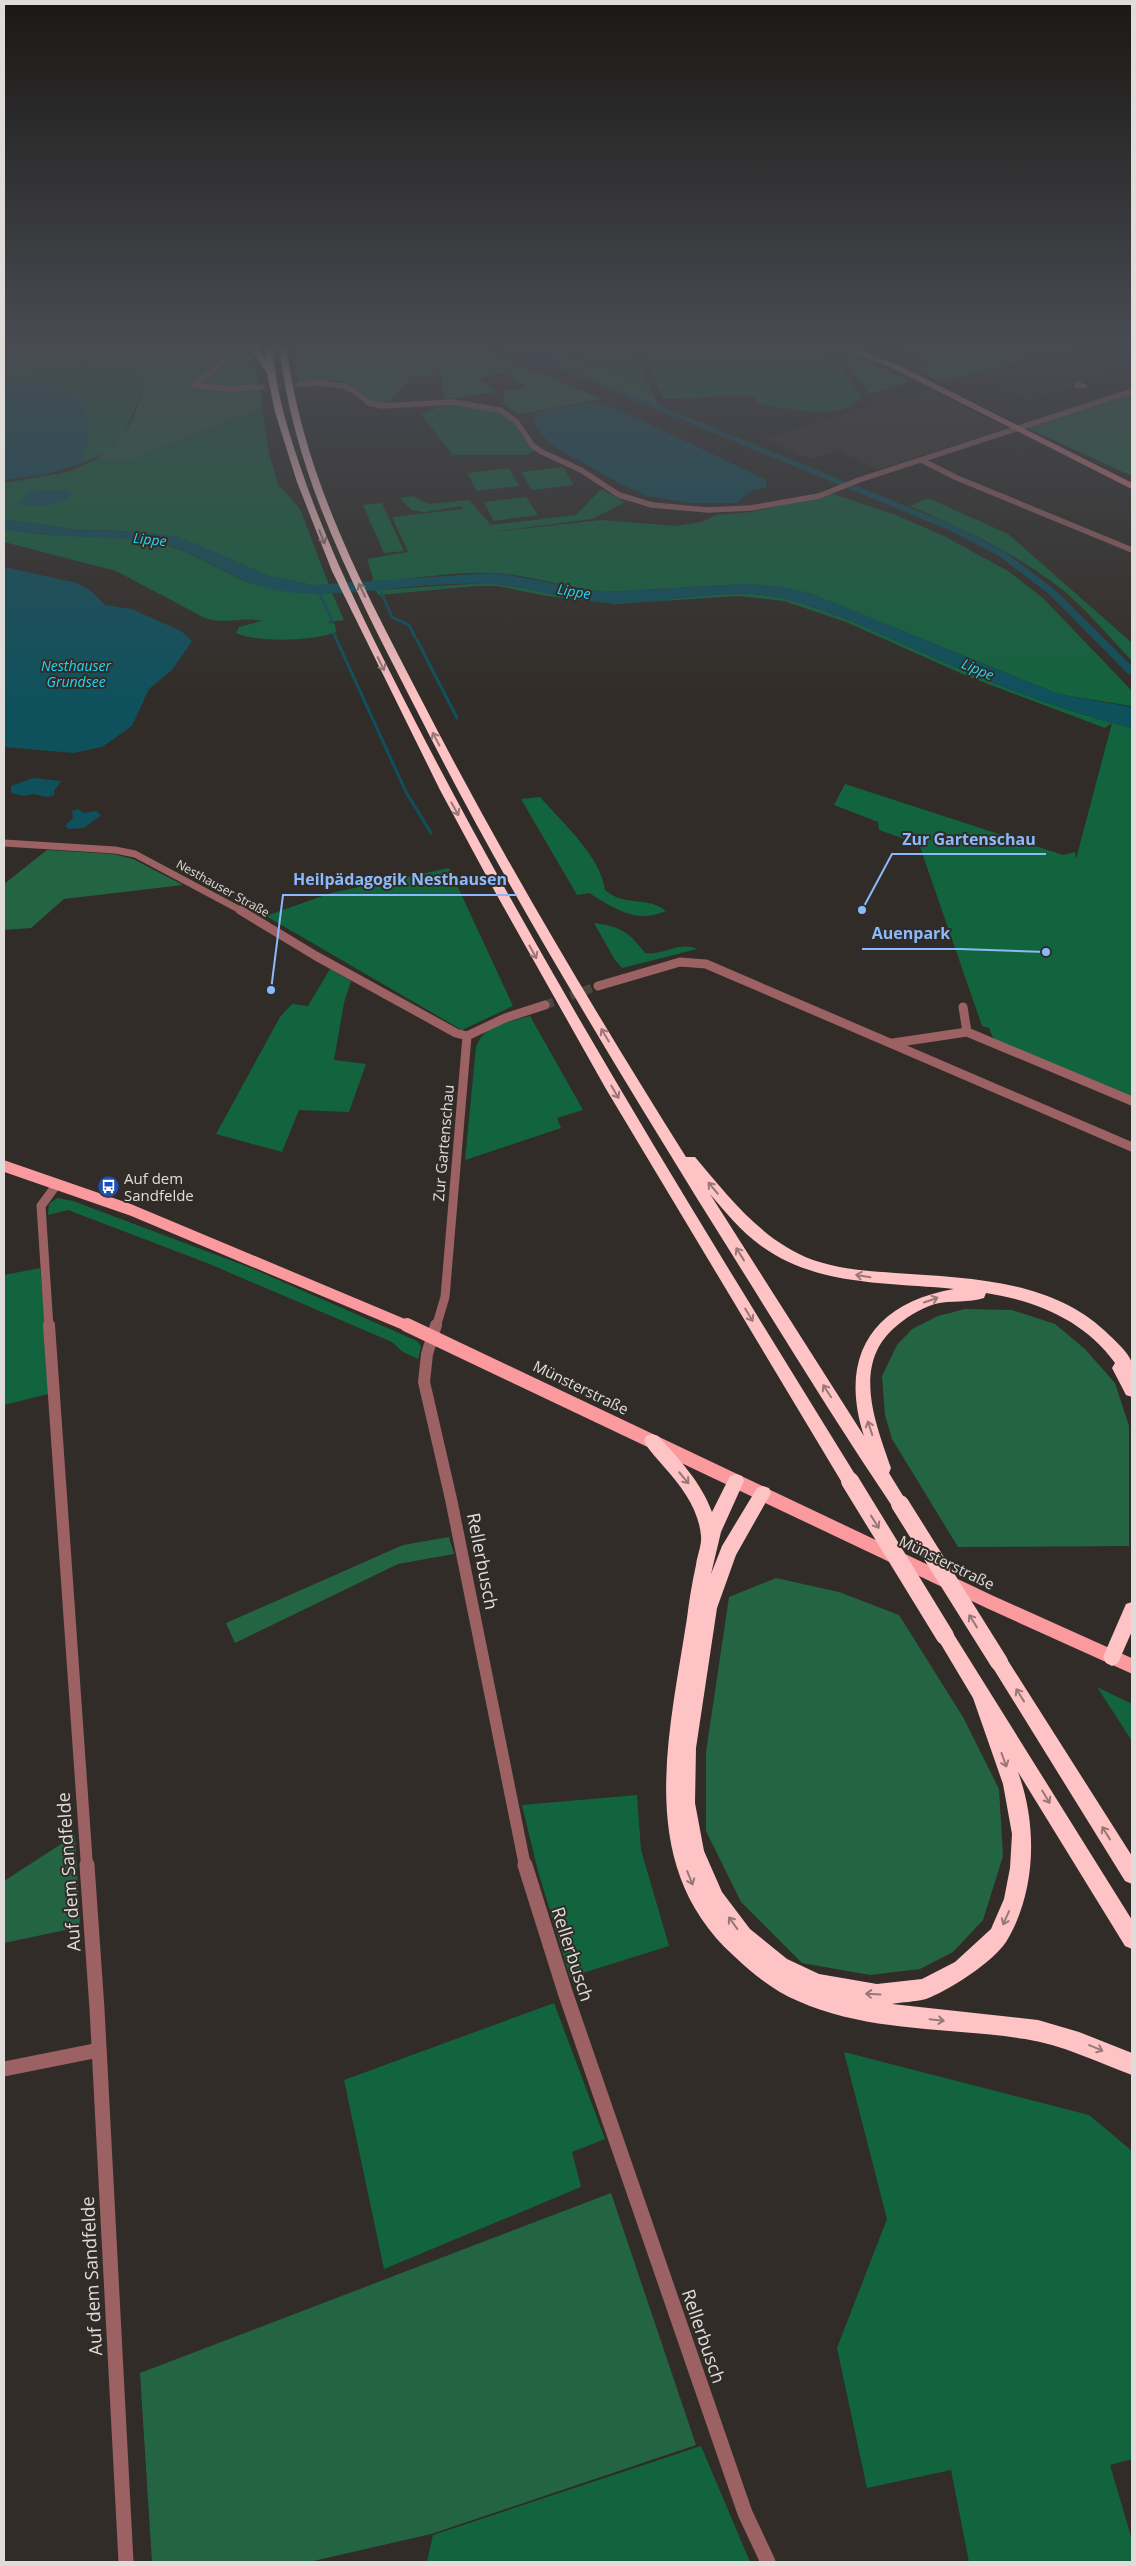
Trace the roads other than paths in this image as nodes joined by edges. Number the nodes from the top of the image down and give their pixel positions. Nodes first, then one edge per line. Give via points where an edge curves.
1 (295, 464) edge
2 (309, 464) edge
3 (567, 464) edge
4 (911, 464) edge
5 (930, 464) edge
6 (1088, 464) edge
7 (1132, 486) edge
8 (1132, 550) edge
9 (4, 843) edge
10 (598, 986) tunnel mouth
11 (546, 1005) tunnel mouth
12 (963, 1007) dead end
13 (967, 1032) junction
14 (467, 1036) junction
15 (892, 1043) junction
16 (1132, 1100) edge
17 (657, 1122) junction
18 (1132, 1147) edge
19 (4, 1166) edge
20 (57, 1184) junction
21 (433, 1336) junction
22 (1132, 1375) edge
23 (1132, 1390) edge
24 (652, 1441) junction
25 (736, 1481) junction
26 (764, 1493) junction
27 (895, 1498) junction
28 (710, 1537) junction
29 (1132, 1610) edge
30 (1112, 1656) junction
31 (1132, 1666) edge
32 (982, 1698) junction
33 (1132, 1874) edge
34 (1132, 1939) edge
35 (99, 2050) junction
36 (1132, 2064) edge
37 (4, 2069) edge
38 (126, 2562) edge
39 (768, 2562) edge

1 -> 32 highway, bridge via 359,621 439,780 545,972 647,1147
17 -> 2 highway via 519,889 422,713 346,557
3 - 4 street via 619,495 652,505 708,510 806,500
5 - 8 street via 957,478
6 - 7 street
9 - 14 street, Nesthauser Straße via 135,854 456,1033
10 - 15 street via 680,962 694,961
11 - 14 street via 487,1024
12 - 13 street
13 - 15 street
13 - 16 street
14 - 21 street, Zur Gartenschau via 445,1297
15 - 18 street
22 -> 17 highway via 1122,1358 1099,1333 1044,1299 999,1287 872,1277 799,1261 749,1230
27 -> 17 highway
19 - 20 main road, Münsterstraße
20 - 21 main road, Münsterstraße via 215,1243
20 - 35 street, Auf dem Sandfelde via 42,1206
21 - 24 main road, Münsterstraße
21 - 39 street, Rellerbusch via 424,1382 527,1874 745,2513
27 -> 23 highway via 864,1410 862,1389 864,1359 874,1338 906,1309 934,1298 961,1293 998,1295 1038,1304 1093,1335 1114,1358
24 - 25 main road, Münsterstraße
24 -> 28 highway via 696,1492 706,1512
25 - 26 main road, Münsterstraße
25 - 28 highway
26 - 30 main road, Münsterstraße via 990,1602
32 -> 26 highway via 1013,1784 1022,1834 1014,1900 998,1936 962,1969 924,1989 876,1995 816,1984 780,1966 743,1936 715,1898 694,1852 685,1794 688,1748 708,1608 728,1552
33 -> 27 highway, bridge
28 -> 36 highway via 677,1745 673,1803 681,1856 701,1906 734,1946 776,1978 811,1996 883,2014 1025,2029 1087,2044
29 - 30 highway
30 - 31 main road, Münsterstraße
32 -> 34 highway via 1024,1760
35 - 37 street
35 - 38 street, Auf dem Sandfelde

